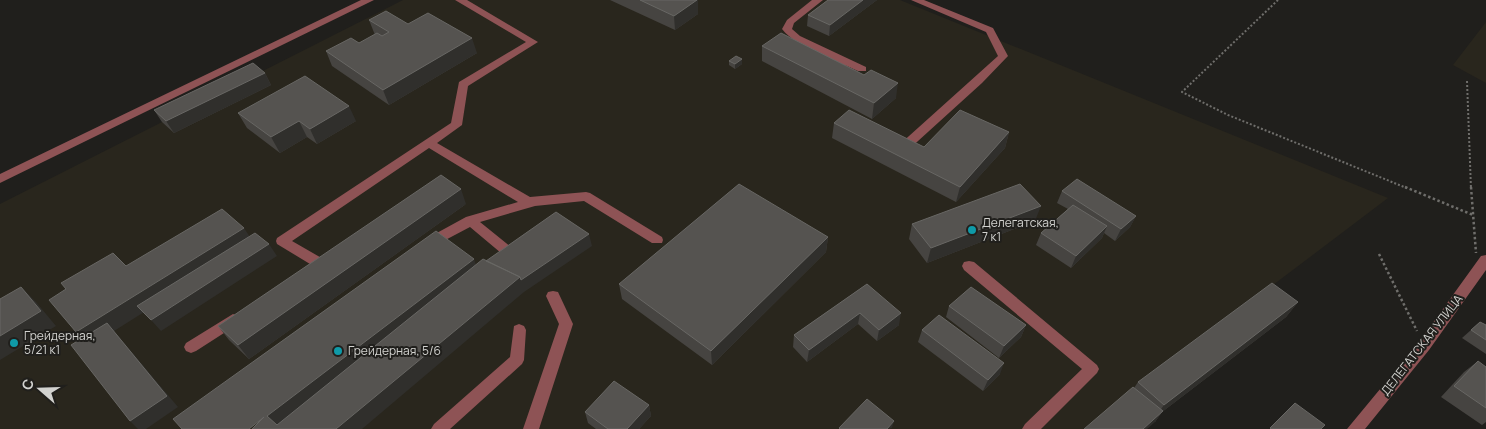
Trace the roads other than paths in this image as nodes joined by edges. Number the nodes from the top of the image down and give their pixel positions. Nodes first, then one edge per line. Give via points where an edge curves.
1 (369, 0) edge
2 (460, 0) edge
3 (818, 0) edge
4 (916, 0) edge
5 (862, 69) dead end
6 (429, 143) junction
7 (903, 148) edge
8 (0, 179) edge
9 (527, 202) junction
10 (470, 220) junction
11 (657, 240) dead end
12 (416, 250) edge
13 (506, 250) edge
14 (1486, 260) edge
15 (969, 266) dead end
16 (304, 275) edge
17 (554, 296) dead end
18 (248, 311) edge
19 (519, 330) dead end
20 (191, 347) dead end
21 (439, 429) edge
22 (531, 429) edge
23 (1030, 429) edge
24 (1355, 429) edge

1 - 8 street
2 - 6 street via 533,42 463,84 456,124
3 - 5 street via 790,22 788,29 796,38
4 - 7 street via 990,30 1003,56
6 - 9 street
6 - 16 street via 282,241 320,264
9 - 10 street via 530,203
9 - 11 street via 586,196
10 - 12 street
10 - 13 street
14 - 24 street, ДЕЛЕГАТСКАЯ УЛИЦА via 1424,346
15 - 23 street via 1092,370
17 - 22 street via 566,324
18 - 20 street
19 - 21 street via 517,360

